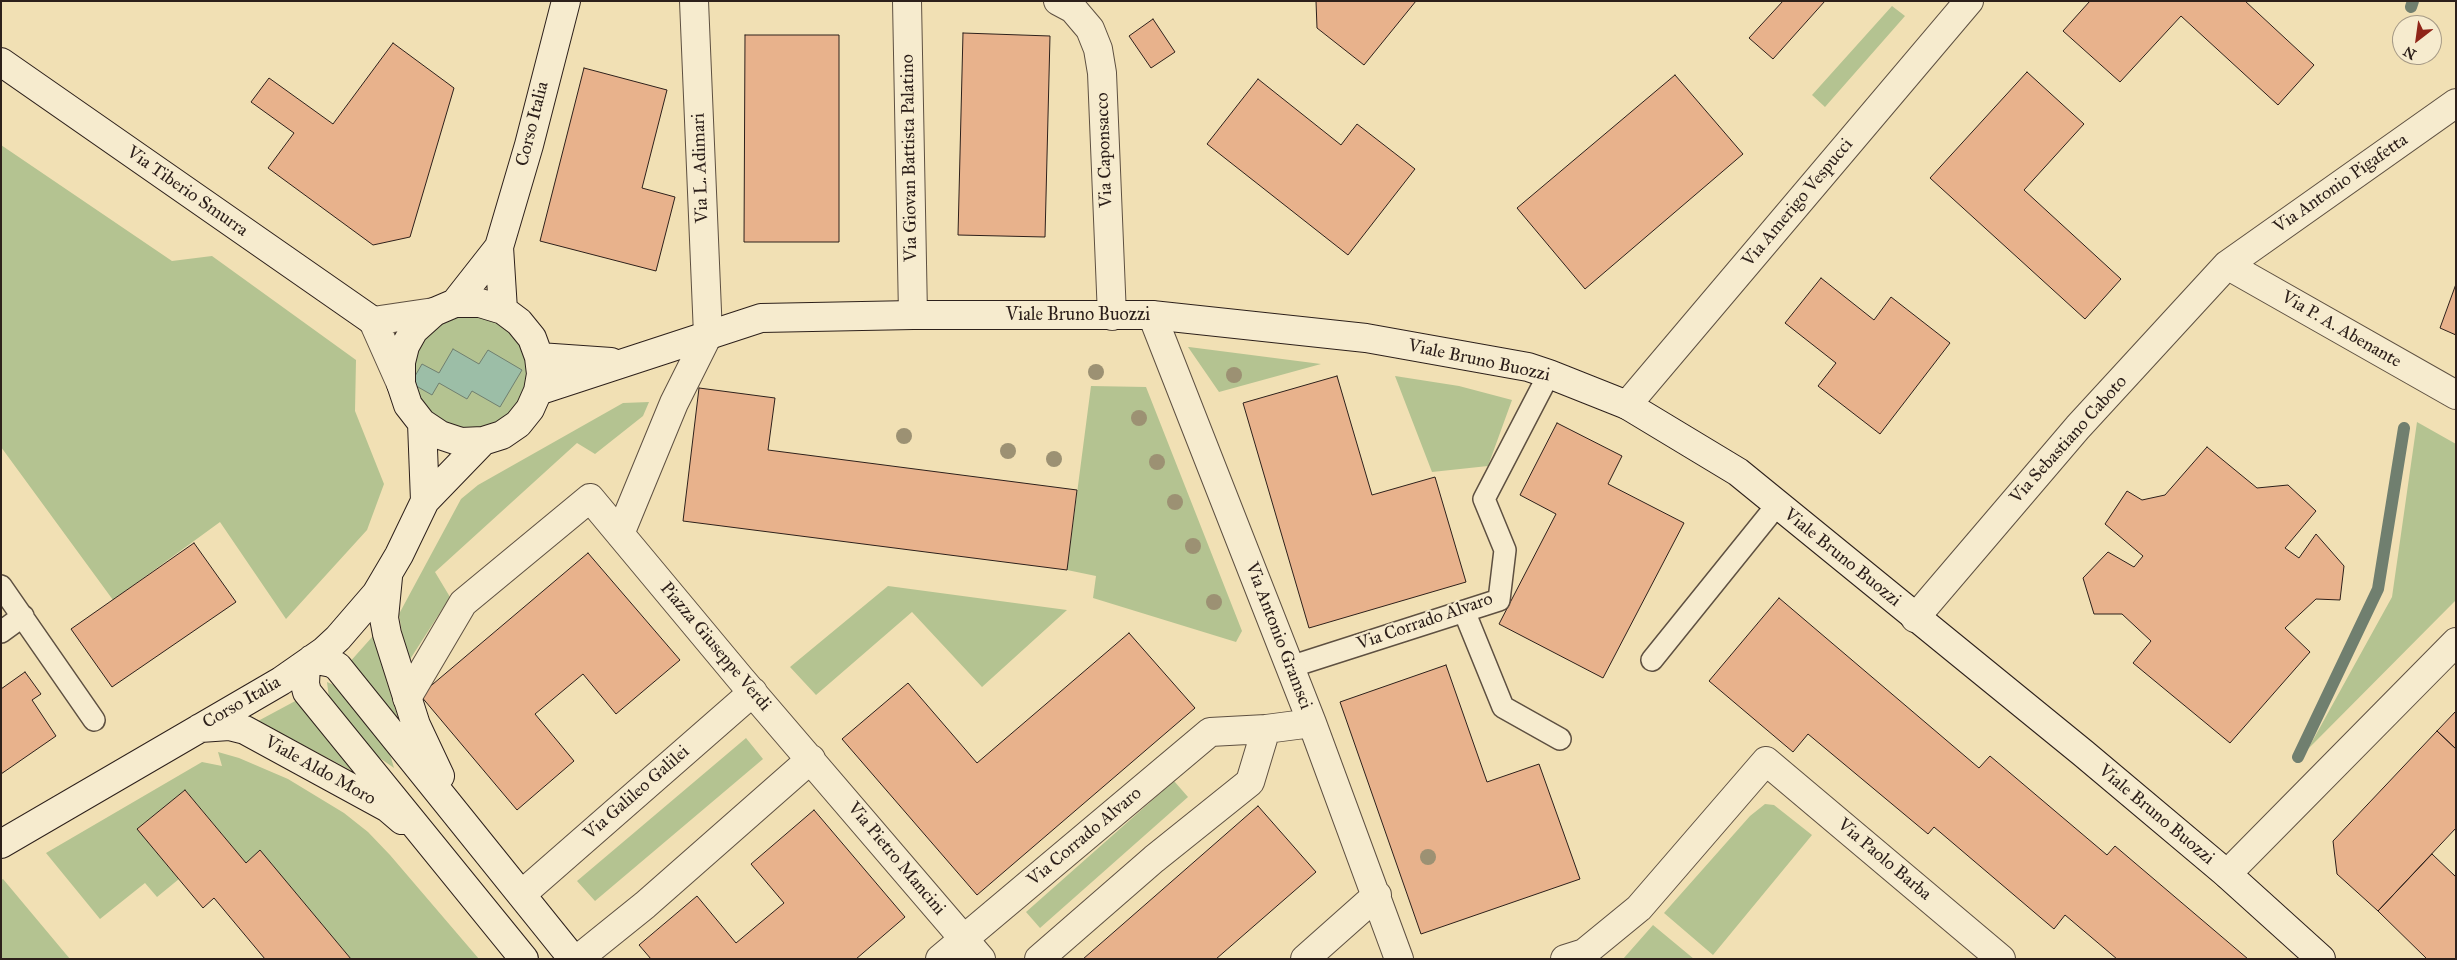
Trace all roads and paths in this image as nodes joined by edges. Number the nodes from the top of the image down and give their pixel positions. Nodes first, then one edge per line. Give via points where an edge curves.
1 (566, 1) edge
2 (694, 1) edge
3 (907, 1) edge
4 (1058, 1) edge
5 (1969, 1) edge
6 (1, 62) edge
7 (2456, 104) edge
8 (499, 247) junction
9 (2227, 265) junction
10 (445, 308) junction
11 (503, 310) junction
12 (913, 315) junction
13 (1152, 315) junction
14 (1112, 316) junction
15 (373, 322) junction
16 (708, 335) junction
17 (539, 357) junction
18 (625, 362) junction
19 (1549, 374) junction
20 (401, 384) junction
21 (538, 391) junction
22 (2456, 395) edge
23 (1627, 405) junction
24 (422, 423) junction
25 (483, 441) junction
26 (425, 501) junction
27 (1777, 505) junction
28 (620, 534) junction
29 (389, 571) junction
30 (1, 586) edge
31 (1464, 611) junction
32 (23, 616) junction
33 (1915, 618) junction
34 (1, 632) edge
35 (2456, 642) edge
36 (1652, 660) dead end
37 (309, 662) junction
38 (1290, 666) junction
39 (752, 692) junction
40 (408, 698) junction
41 (94, 720) dead end
42 (1312, 722) junction
43 (200, 728) junction
44 (1266, 729) junction
45 (1560, 739) dead end
46 (810, 759) junction
47 (460, 818) junction
48 (431, 842) junction
49 (1, 844) edge
50 (2227, 874) junction
51 (522, 894) junction
52 (1377, 895) junction
53 (964, 938) junction
54 (524, 959) edge
55 (574, 959) edge
56 (578, 959) edge
57 (940, 959) edge
58 (981, 959) edge
59 (1040, 959) edge
60 (1305, 959) edge
61 (1399, 959) edge
62 (1565, 959) edge
63 (2001, 959) edge
64 (2322, 959) edge

1 - 8 street, Corso Italia
2 - 16 street, Via L. Adimari
3 - 12 street, Via Giovan Battista Palatino
4 - 14 street, Via Caponsacco via 1073,9 1090,29 1101,65
5 - 23 street, Via Amerigo Vespucci
6 - 15 street, Via Tiberio Smurra
7 - 9 street, Via Antonio Pigafetta
8 - 10 street
8 - 11 street
9 - 22 street, Via P. A. Abenante
9 - 33 street, Via Sebastiano Caboto via 2078,427
10 - 11 street via 480,302
10 - 15 street
10 - 20 street via 414,330 401,362
11 - 17 street via 532,338
12 - 14 street, Viale Bruno Buozzi
12 - 16 street, Viale Bruno Buozzi via 761,318
13 - 14 street, Viale Bruno Buozzi
13 - 19 street, Viale Bruno Buozzi via 1366,338 1528,367
13 - 38 street, Via Antonio Gramsci
15 - 20 street
16 - 18 street, Viale Bruno Buozzi
16 - 28 street via 674,403
17 - 18 street
17 - 21 street
18 - 21 street, Viale Bruno Buozzi
19 - 23 street, Viale Bruno Buozzi
19 - 31 lane, Via Corrado Alvaro via 1484,499 1505,550 1499,600
20 - 24 street via 408,405
21 - 25 street via 518,424 502,435
23 - 27 street, Viale Bruno Buozzi via 1738,472
24 - 25 street via 440,435 461,442
24 - 26 street
25 - 26 street
26 - 29 street, Corso Italia
27 - 33 street, Viale Bruno Buozzi
27 - 36 lane
28 - 39 street, Piazza Giuseppe Verdi
28 - 40 street, Piazza Giuseppe Verdi via 590,498 463,603
29 - 37 street, Corso Italia via 358,616
29 - 40 street via 384,618
30 - 32 lane
31 - 38 lane, Via Corrado Alvaro
31 - 45 lane via 1503,707
32 - 34 lane
32 - 41 lane
33 - 50 street, Viale Bruno Buozzi
35 - 50 street
37 - 43 street, Corso Italia
37 - 47 street via 332,663 338,668
37 - 48 street, Viale Aldo Moro via 305,684 308,692
38 - 42 street, Via Antonio Gramsci
39 - 46 street, Piazza Giuseppe Verdi
39 - 51 street, Via Galileo Galilei
40 - 47 street via 416,725
42 - 44 street, Via Corrado Alvaro
42 - 52 street, Via Antonio Gramsci
43 - 48 street, Viale Aldo Moro via 229,726 258,736 388,808
43 - 49 street, Corso Italia
44 - 53 street, Via Corrado Alvaro via 1210,732
44 - 59 street via 1250,782 1154,859
46 - 53 street, Via Pietro Mancini
46 - 56 street
47 - 51 street
48 - 54 street, Viale Aldo Moro
50 - 64 street, Viale Bruno Buozzi
51 - 55 street
52 - 60 street
52 - 61 street, Via Antonio Gramsci
53 - 57 street, Via Corrado Alvaro
53 - 58 street, Via Pietro Mancini
62 - 63 street, Via Paolo Barba via 1584,952 1639,908 1766,761

